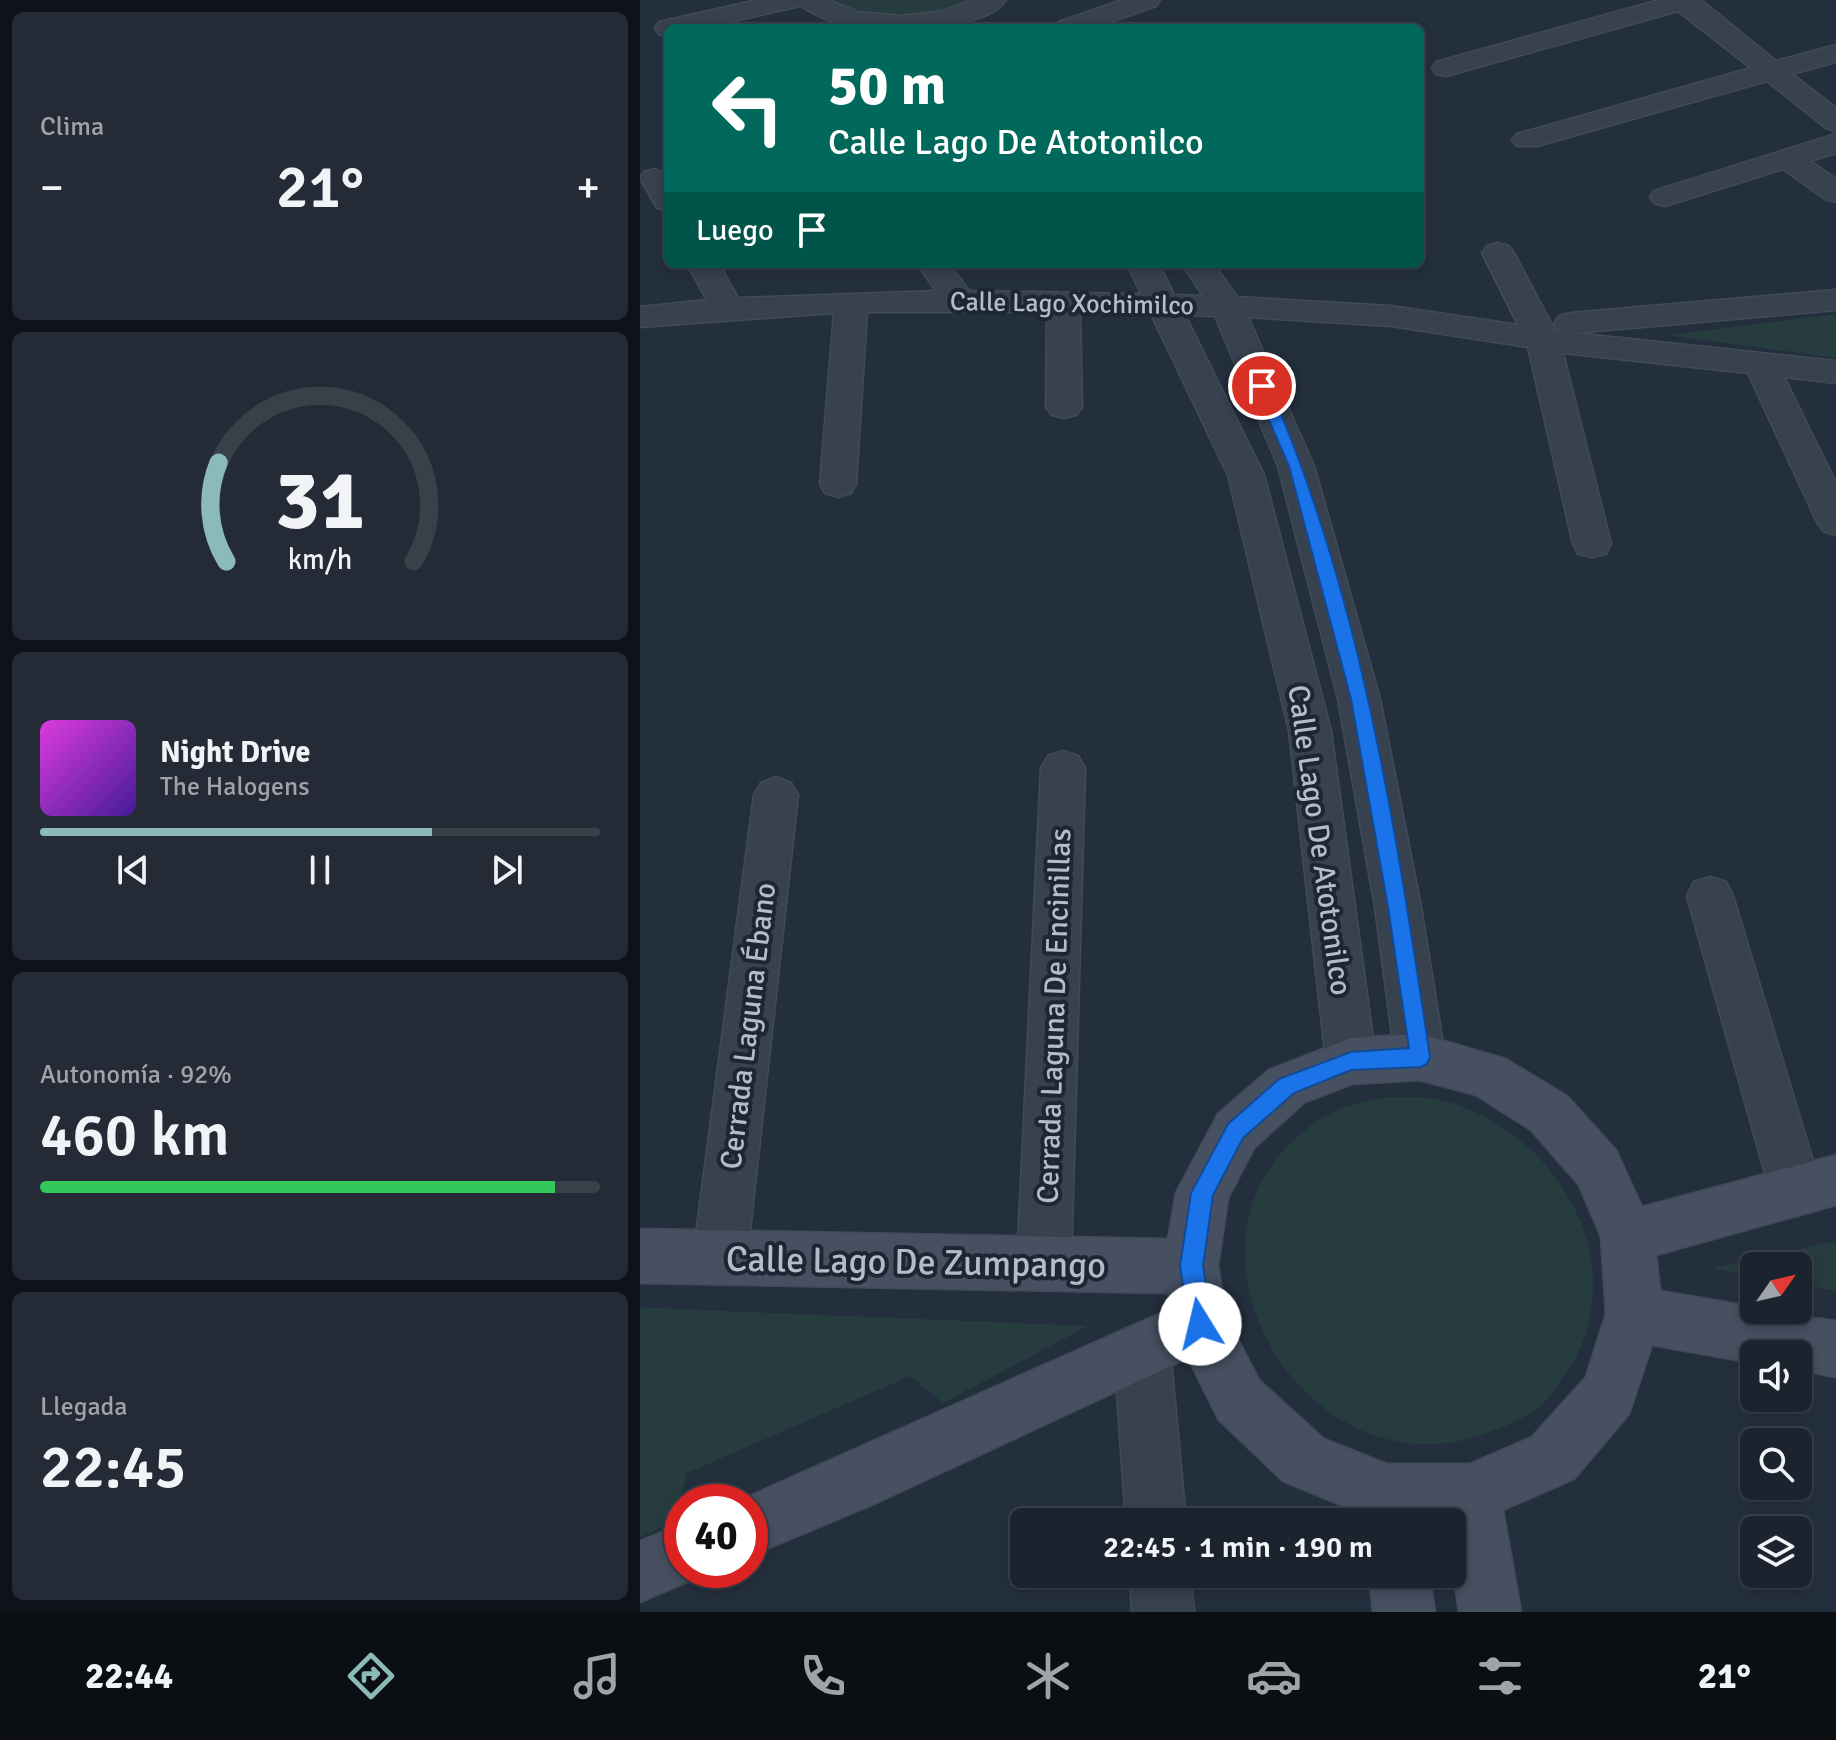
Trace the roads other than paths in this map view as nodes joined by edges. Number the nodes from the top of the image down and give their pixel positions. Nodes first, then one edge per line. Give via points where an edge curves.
1 (792, 0) edge
2 (809, 0) edge
3 (1147, 0) edge
4 (1684, 1) edge
5 (986, 4) edge
6 (733, 6) edge
7 (952, 23) edge
8 (680, 24) edge
9 (997, 24) edge
10 (1079, 24) edge
11 (664, 29) edge
12 (640, 33) edge
13 (1836, 53) edge
14 (1446, 68) dead end
15 (1771, 70) junction
16 (1836, 122) edge
17 (1527, 140) dead end
18 (1836, 143) edge
19 (1787, 158) junction
20 (1836, 193) edge
21 (1665, 197) dead end
22 (1498, 253) dead end
23 (705, 268) edge
24 (936, 268) edge
25 (1145, 268) edge
26 (1201, 268) edge
27 (959, 300) junction
28 (1836, 300) edge
29 (851, 302) junction
30 (1063, 302) junction
31 (1166, 304) junction
32 (1227, 306) junction
33 (727, 307) junction
34 (640, 317) edge
35 (1540, 333) junction
36 (1760, 363) junction
37 (1836, 372) edge
38 (1064, 407) dead end
39 (838, 484) dead end
40 (1836, 522) edge
41 (1592, 544) dead end
42 (1063, 768) dead end
43 (776, 795) dead end
44 (1710, 896) dead end
45 (1420, 1057) junction
46 (1351, 1061) junction
47 (1816, 1186) edge
48 (1628, 1237) junction
49 (640, 1256) edge
50 (720, 1257) junction
51 (1044, 1264) junction
52 (1191, 1266) junction
53 (1634, 1314) junction
54 (1200, 1324) junction
55 (1836, 1349) edge
56 (1142, 1350) junction
57 (1471, 1494) junction
58 (1155, 1508) edge
59 (1389, 1508) edge
60 (768, 1518) edge
61 (664, 1562) edge
62 (640, 1572) edge
63 (1161, 1588) edge
64 (1401, 1588) edge
65 (1163, 1612) edge
66 (1404, 1612) edge
67 (1490, 1612) edge

1 - 6 street
2 - 7 street via 827,12 862,22
3 - 10 street
4 - 14 street
4 - 15 street
5 - 7 street
5 - 9 street
6 - 8 street
11 - 12 street
13 - 15 street
15 - 16 street
15 - 17 street
18 - 19 street
19 - 20 street
19 - 21 street
22 - 35 street
23 - 33 street
24 - 27 street
25 - 31 street, Calle Lago De Atotonilco
26 - 32 street, Calle Lago De Atotonilco
27 - 29 street, Calle Lago Xochimilco
27 - 30 street, Calle Lago Xochimilco
28 - 35 street, Calle Lago Xochimilco
29 - 33 street, Calle Lago Xochimilco
29 - 39 street
30 - 31 street, Calle Lago Xochimilco
30 - 38 street
31 - 32 street, Calle Lago Xochimilco
31 - 46 street, Calle Lago De Atotonilco via 1246,475 1310,731
32 - 35 street, Calle Lago Xochimilco via 1305,308
32 - 45 street, Calle Lago De Atotonilco via 1296,466 1359,699
33 - 34 street, Calle Lago Xochimilco
35 - 36 street, Calle Lago Xochimilco
35 - 41 street
36 - 37 street, Calle Lago Xochimilco
36 - 40 street
42 - 51 street, Cerrada Laguna De Encinillas
43 - 50 street, Cerrada Laguna Ébano
44 - 47 street
45 - 46 street
45 - 48 street via 1488,1075 1549,1113 1598,1168
46 - 52 street via 1287,1086 1236,1131 1202,1193
47 - 48 street
48 - 53 street
49 - 50 street, Calle Lago De Zumpango
50 - 51 street, Calle Lago De Zumpango
51 - 52 street, Calle Lago De Zumpango
52 - 54 street
53 - 55 street
53 - 57 street via 1609,1394 1553,1458
54 - 56 street
54 - 59 street via 1239,1400 1304,1460
56 - 58 street
56 - 60 street
57 - 59 street
57 - 67 street
61 - 62 street
63 - 65 street
64 - 66 street

